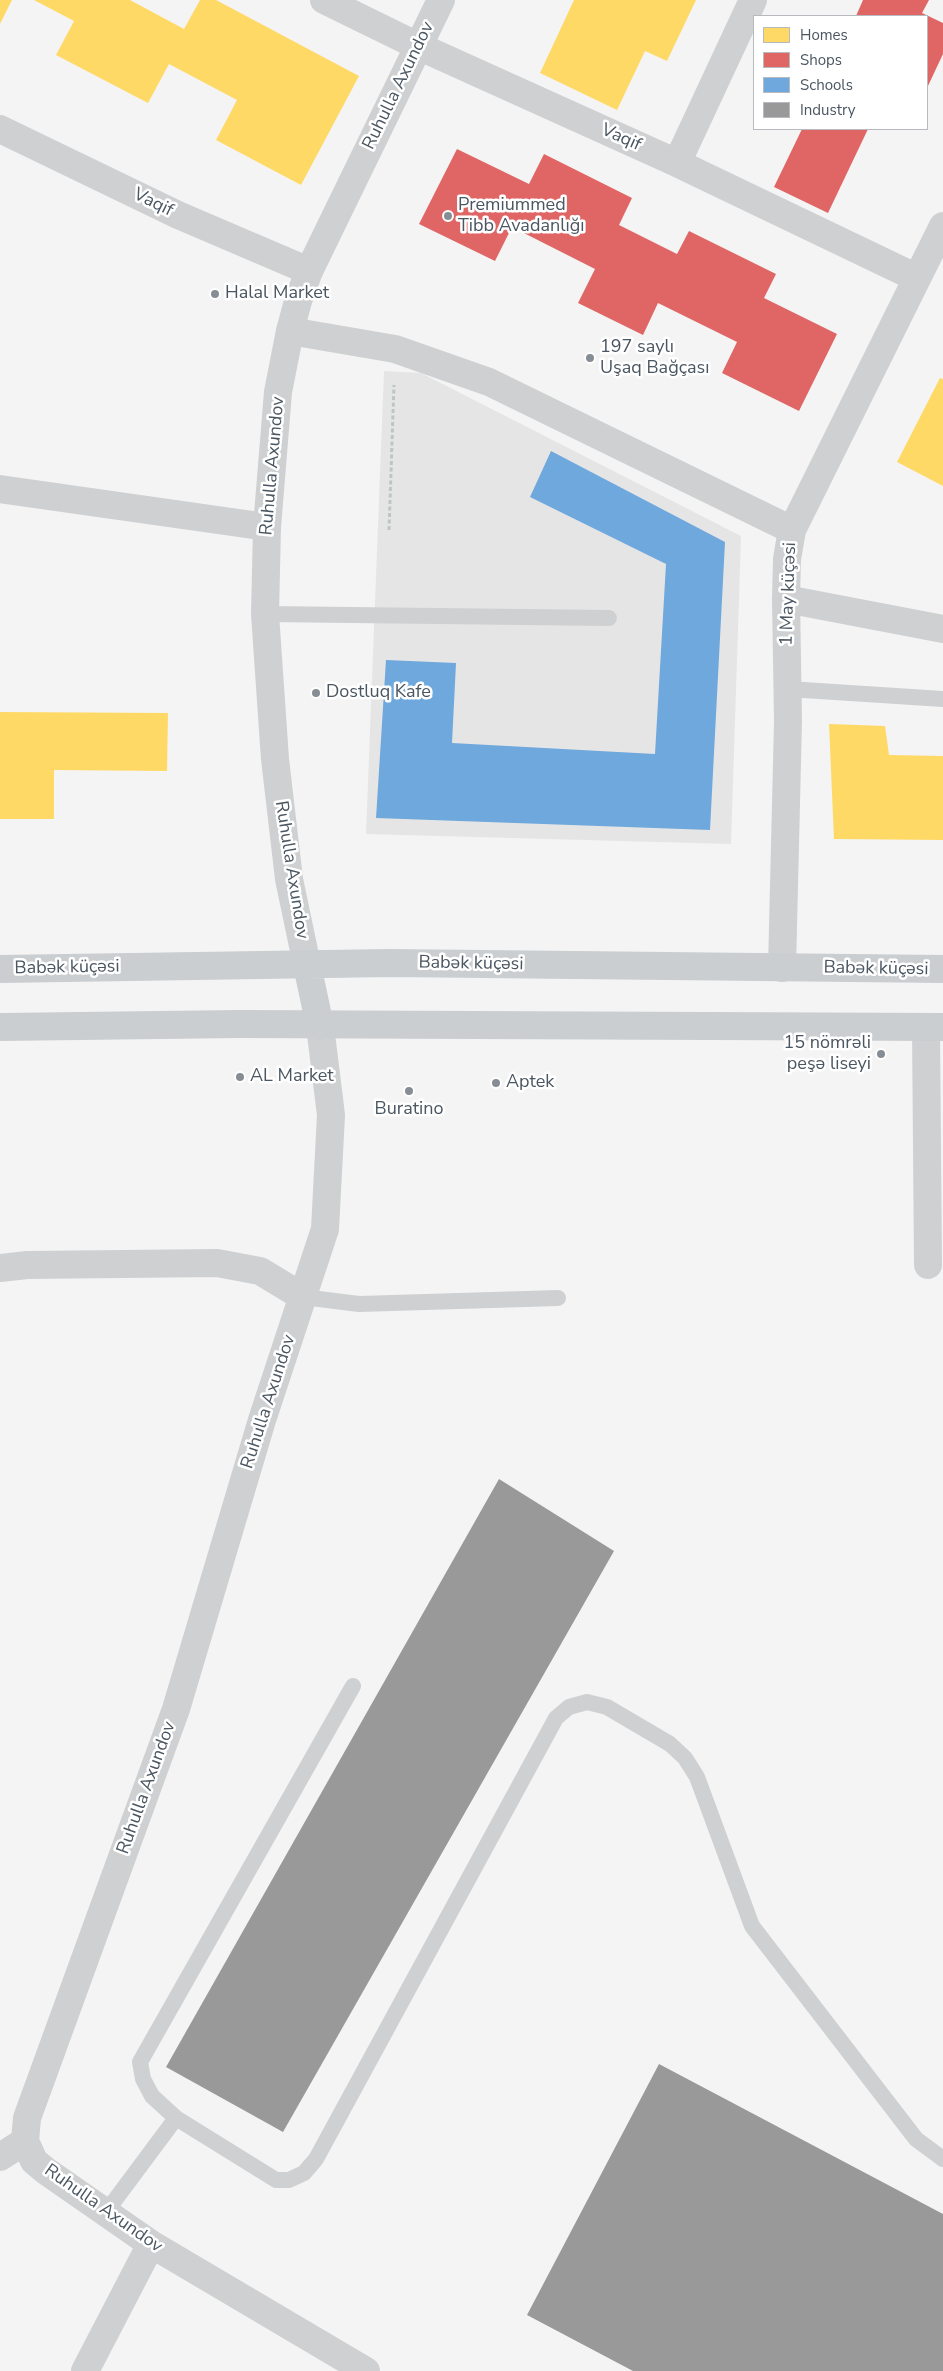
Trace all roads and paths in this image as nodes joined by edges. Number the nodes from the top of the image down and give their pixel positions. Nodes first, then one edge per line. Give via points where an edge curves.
1 (324, 0) edge
2 (441, 0) edge
3 (753, 0) edge
4 (418, 46) junction
5 (0, 129) edge
6 (677, 163) junction
7 (943, 226) edge
8 (309, 271) junction
9 (917, 278) junction
10 (290, 331) junction
11 (395, 349) junction
12 (0, 489) edge
13 (267, 527) junction
14 (389, 530) dead end
15 (792, 530) junction
16 (786, 599) junction
17 (265, 614) junction
18 (609, 618) dead end
19 (943, 628) edge
20 (788, 689) junction
21 (943, 699) edge
22 (307, 964) junction
23 (0, 968) edge
24 (782, 968) junction
25 (943, 970) edge
26 (320, 1026) junction
27 (935, 1027) edge
28 (0, 1028) edge
29 (928, 1265) dead end
30 (0, 1268) edge
31 (303, 1297) junction
32 (558, 1298) dead end
33 (354, 1686) dead end
34 (176, 2118) junction
35 (25, 2141) junction
36 (0, 2157) edge
37 (943, 2159) edge
38 (106, 2212) junction
39 (151, 2244) junction
40 (84, 2371) edge
41 (366, 2371) edge

1 - 4 street, Vaqif
2 - 4 street, Ruhulla Axundov
3 - 6 street
4 - 6 street, Vaqif
4 - 8 street, Ruhulla Axundov
5 - 8 street, Vaqif via 178,215
6 - 9 street, Vaqif
7 - 9 street, 1 May küçəsi
8 - 10 street, Ruhulla Axundov
9 - 15 street, 1 May küçəsi
10 - 11 street
10 - 13 street, Ruhulla Axundov via 278,392
11 - 14 path
11 - 15 street via 489,382
12 - 13 street
13 - 17 street, Ruhulla Axundov
15 - 16 street, 1 May küçəsi
16 - 19 street
16 - 20 street, 1 May küçəsi
17 - 18 lane
17 - 22 street, Ruhulla Axundov via 275,759 290,879
20 - 21 lane
20 - 24 street, 1 May küçəsi
22 - 23 main road, Babək küçəsi
22 - 24 main road, Babək küçəsi
22 - 26 main road
24 - 25 main road, Babək küçəsi
26 - 27 main road
26 - 28 main road
26 - 31 street, Ruhulla Axundov via 331,1115 324,1230
27 - 29 street
30 - 31 street via 217,1263 260,1271
31 - 32 lane via 359,1304
31 - 35 street, Ruhulla Axundov via 262,1420 176,1709 26,2118
33 - 34 lane via 140,2062 143,2079 152,2096
34 - 37 lane via 276,2180 289,2180 304,2173 316,2159 556,1718 569,1707 587,1702 607,1707 670,1744 685,1758 697,1777 752,1926 916,2139
34 - 38 lane
35 - 36 street
35 - 38 street, Ruhulla Axundov via 34,2161
38 - 39 street, Ruhulla Axundov
39 - 40 street
39 - 41 street, Ruhulla Axundov

